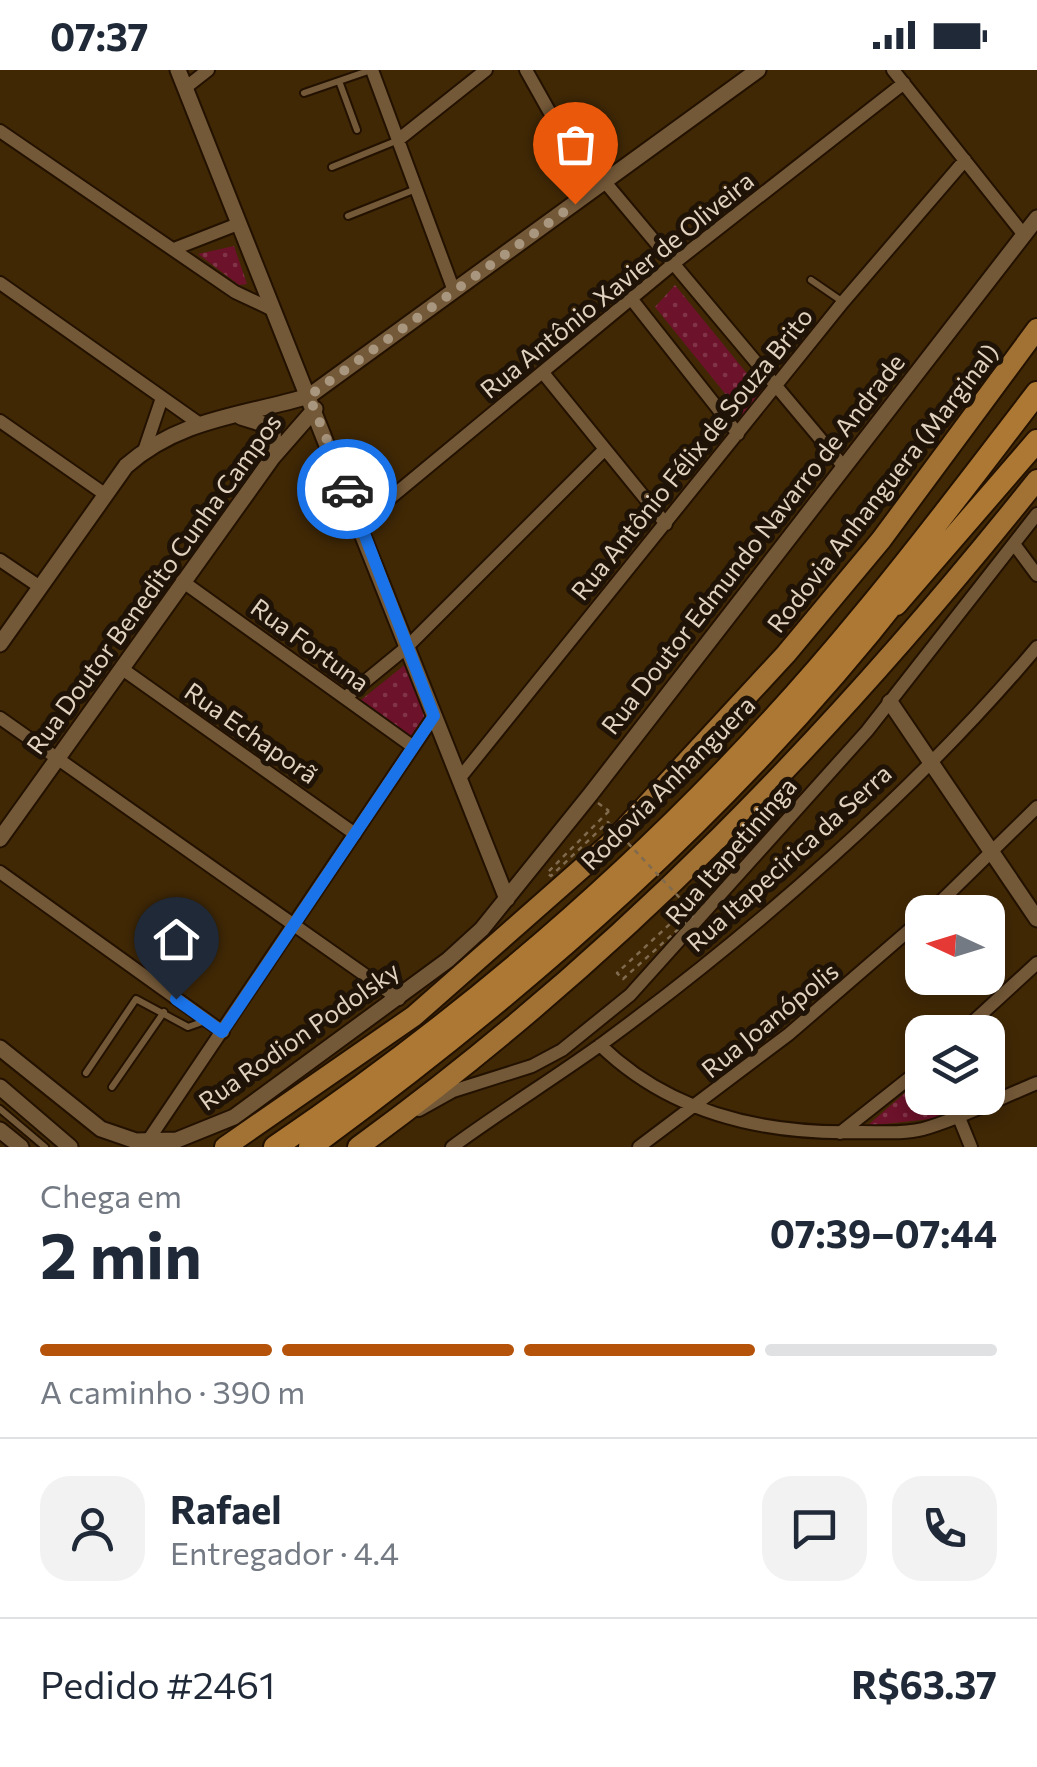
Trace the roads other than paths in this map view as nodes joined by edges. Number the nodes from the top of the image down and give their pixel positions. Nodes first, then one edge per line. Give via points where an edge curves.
1 (178, 70) edge
2 (208, 70) edge
3 (371, 70) edge
4 (486, 70) edge
5 (526, 70) edge
6 (758, 70) edge
7 (893, 70) edge
8 (340, 80) junction
9 (904, 83) junction
10 (185, 88) junction
11 (304, 93) dead end
12 (357, 130) dead end
13 (0, 131) edge
14 (398, 140) junction
15 (965, 160) junction
16 (332, 168) dead end
17 (605, 182) junction
18 (416, 189) junction
19 (348, 216) dead end
20 (1037, 218) edge
21 (238, 224) junction
22 (1024, 234) junction
23 (174, 249) junction
24 (673, 264) junction
25 (811, 280) dead end
26 (0, 284) edge
27 (454, 291) junction
28 (634, 300) junction
29 (844, 302) junction
30 (269, 308) junction
31 (1037, 329) edge
32 (544, 374) junction
33 (777, 384) junction
34 (1037, 392) edge
35 (162, 398) junction
36 (312, 402) junction
37 (282, 404) junction
38 (237, 416) junction
39 (1037, 418) edge
40 (0, 421) edge
41 (196, 422) junction
42 (274, 428) junction
43 (295, 431) junction
44 (738, 434) junction
45 (1037, 441) edge
46 (605, 449) junction
47 (144, 450) junction
48 (273, 458) junction
49 (844, 467) junction
50 (1037, 480) edge
51 (106, 495) junction
52 (1037, 514) edge
53 (360, 523) junction
54 (666, 524) junction
55 (1014, 544) junction
56 (0, 560) edge
57 (1037, 576) edge
58 (182, 581) junction
59 (40, 588) junction
60 (864, 641) junction
61 (0, 644) edge
62 (407, 647) junction
63 (1037, 647) edge
64 (121, 668) junction
65 (346, 698) junction
66 (890, 702) junction
67 (434, 716) junction
68 (0, 718) edge
69 (412, 746) junction
70 (56, 759) junction
71 (931, 760) junction
72 (459, 779) junction
73 (1037, 807) edge
74 (355, 834) junction
75 (0, 839) edge
76 (993, 853) junction
77 (0, 872) edge
78 (948, 895) edge
79 (507, 899) junction
80 (1037, 918) edge
81 (293, 926) junction
82 (905, 935) edge
83 (1037, 963) edge
84 (399, 999) junction
85 (164, 1012) junction
86 (980, 1015) edge
87 (206, 1020) junction
88 (222, 1032) junction
89 (600, 1045) junction
90 (0, 1048) edge
91 (86, 1073) dead end
92 (905, 1081) edge
93 (1037, 1083) edge
94 (0, 1087) edge
95 (112, 1087) dead end
96 (1005, 1096) edge
97 (0, 1108) edge
98 (695, 1108) junction
99 (958, 1115) joint
100 (386, 1126) junction
101 (0, 1130) edge
102 (50, 1130) junction
103 (840, 1133) junction
104 (148, 1142) junction
105 (21, 1147) edge
106 (48, 1147) edge
107 (70, 1147) edge
108 (225, 1147) edge
109 (275, 1147) edge
110 (310, 1147) edge
111 (358, 1147) edge
112 (452, 1147) edge
113 (639, 1147) edge
114 (970, 1147) edge

1 - 10 street
2 - 10 street
3 - 8 lane
3 - 14 street
4 - 14 street
5 - 17 street
6 - 17 street
7 - 9 street
8 - 11 lane
8 - 12 lane
9 - 15 street
9 - 24 street, Rua Antônio Xavier de Oliveira
10 - 21 street
13 - 23 street
14 - 16 lane
14 - 18 street
15 - 22 street
15 - 29 street, Rua Antônio Félix de Souza Brito
17 - 24 street
17 - 27 street
18 - 19 lane
18 - 27 street
20 - 22 street, Rua Doutor Edmundo Navarro de Andrade
21 - 23 street
21 - 30 street
22 - 49 street, Rua Doutor Edmundo Navarro de Andrade
23 - 30 street
24 - 28 street, Rua Antônio Xavier de Oliveira
24 - 33 street
25 - 29 lane
26 - 35 street
27 - 36 street
28 - 32 street, Rua Antônio Xavier de Oliveira
28 - 44 street
29 - 33 street, Rua Antônio Félix de Souza Brito
30 - 36 street
31 - 108 highway, Rodovia Anhanguera (Marginal) via 845,583 615,839 414,1016
32 - 46 street
32 - 53 street, Rua Antônio Xavier de Oliveira
33 - 44 street, Rua Antônio Félix de Souza Brito
33 - 49 street
34 - 109 highway, Rodovia Anhanguera via 864,615 635,860 452,1020
35 - 41 street
35 - 47 street
36 - 37 street
36 - 43 street, Rua Doutor Benedito Cunha Campos
36 - 53 street
37 - 38 street
37 - 42 street
38 - 41 street
38 - 42 street
39 - 60 highway, Rodovia Anhanguera
40 - 51 street
41 - 47 street
42 - 43 street
42 - 48 street
43 - 48 street, Rua Doutor Benedito Cunha Campos
44 - 54 street, Rua Antônio Félix de Souza Brito
45 - 60 highway
46 - 54 street
46 - 62 street
47 - 51 street
48 - 58 street, Rua Doutor Benedito Cunha Campos
49 - 79 street, Rua Doutor Edmundo Navarro de Andrade
50 - 100 highway via 875,674 687,873 510,1032
51 - 59 street
52 - 55 street, Rua Itapetininga
53 - 62 street
54 - 72 street, Rua Antônio Félix de Souza Brito
55 - 57 street
55 - 66 street, Rua Itapetininga
56 - 59 street
58 - 64 street, Rua Doutor Benedito Cunha Campos
58 - 65 street, Rua Fortuna
59 - 61 street
60 - 110 highway, Rodovia Anhanguera via 648,872 462,1032
62 - 65 street
62 - 67 street
63 - 71 street, Rua Itapecirica da Serra
64 - 70 street, Rua Doutor Benedito Cunha Campos
64 - 74 street, Rua Echaporã
65 - 69 street, Rua Fortuna
66 - 71 street
66 - 100 street, Rua Itapetininga via 718,902 598,1025 532,1066 453,1091
67 - 69 street
67 - 72 street
68 - 70 street
69 - 74 street
70 - 75 street, Rua Doutor Benedito Cunha Campos
70 - 81 street
71 - 76 street
71 - 89 street, Rua Itapecirica da Serra via 770,910
72 - 79 street
73 - 76 street
74 - 81 street
76 - 78 street
76 - 80 street
77 - 87 street
79 - 84 street, Rua Rodion Podolsky via 482,929
81 - 84 street
81 - 88 street
82 - 98 street, Rua Joanópolis
83 - 86 street
84 - 104 street, Rua Rodion Podolsky via 222,1123 193,1137
85 - 87 lane via 190,1028
85 - 91 lane via 142,999 132,1002
85 - 95 lane
87 - 88 street
88 - 104 street
89 - 98 street
89 - 112 street, Rua Itapecirica da Serra
90 - 104 street, Rua Rodion Podolsky via 78,1115
92 - 103 street
93 - 96 street
94 - 102 street
97 - 106 lane
98 - 103 street via 763,1128
98 - 113 street, Rua Joanópolis
99 - 103 street via 920,1130
99 - 114 street
100 - 111 highway
101 - 105 street
102 - 106 street
102 - 107 street

